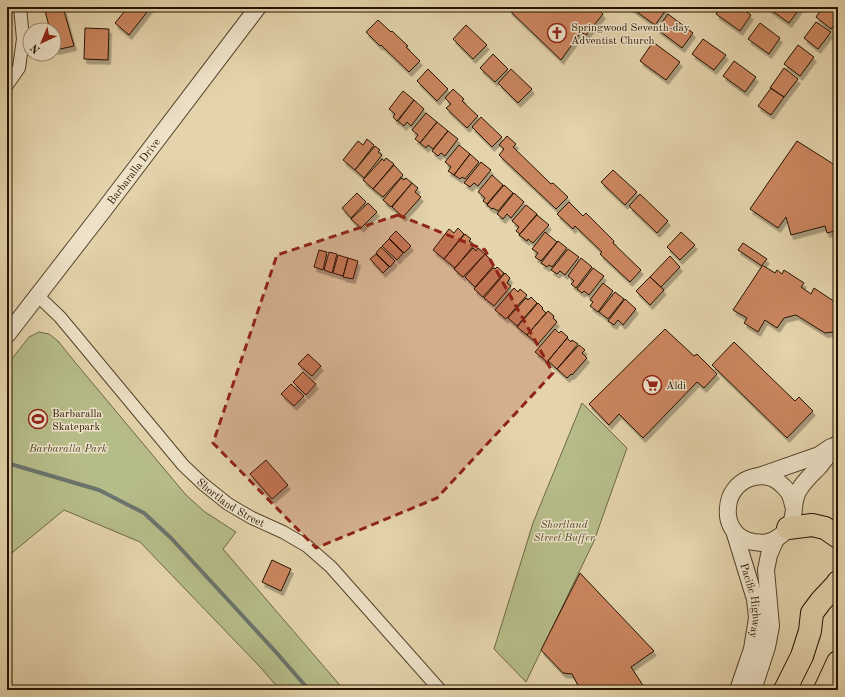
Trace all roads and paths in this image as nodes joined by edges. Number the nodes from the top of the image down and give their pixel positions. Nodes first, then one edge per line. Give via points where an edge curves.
1 (20, 7) edge
2 (258, 7) edge
3 (7, 85) edge
4 (38, 296) junction
5 (7, 335) edge
6 (838, 443) edge
7 (759, 476) junction
8 (793, 504) junction
9 (735, 534) junction
10 (782, 534) junction
11 (838, 537) edge
12 (838, 582) edge
13 (838, 662) edge
14 (440, 690) edge
15 (738, 690) edge
16 (753, 690) edge
17 (785, 690) edge
18 (825, 690) edge

1 - 3 street via 23,38 18,68
2 - 4 street, Barbaralla Drive
4 - 5 street, Barbaralla Drive
4 - 14 street, Shortland Street via 60,317 183,465 228,504 307,546 331,567
6 - 7 street via 819,455
6 - 8 street via 806,480
7 - 8 street via 779,482 789,493
7 - 9 street via 745,480 733,490 728,500 727,516
8 - 10 street via 793,517
9 - 10 street via 752,542 763,543
9 - 15 street, Pacific Highway via 755,599 757,618 752,649
10 - 11 highway via 812,525 825,528
10 - 16 street, Pacific Highway via 769,555 766,570 771,626
12 - 17 highway via 812,613 810,631 802,656
13 - 18 highway

